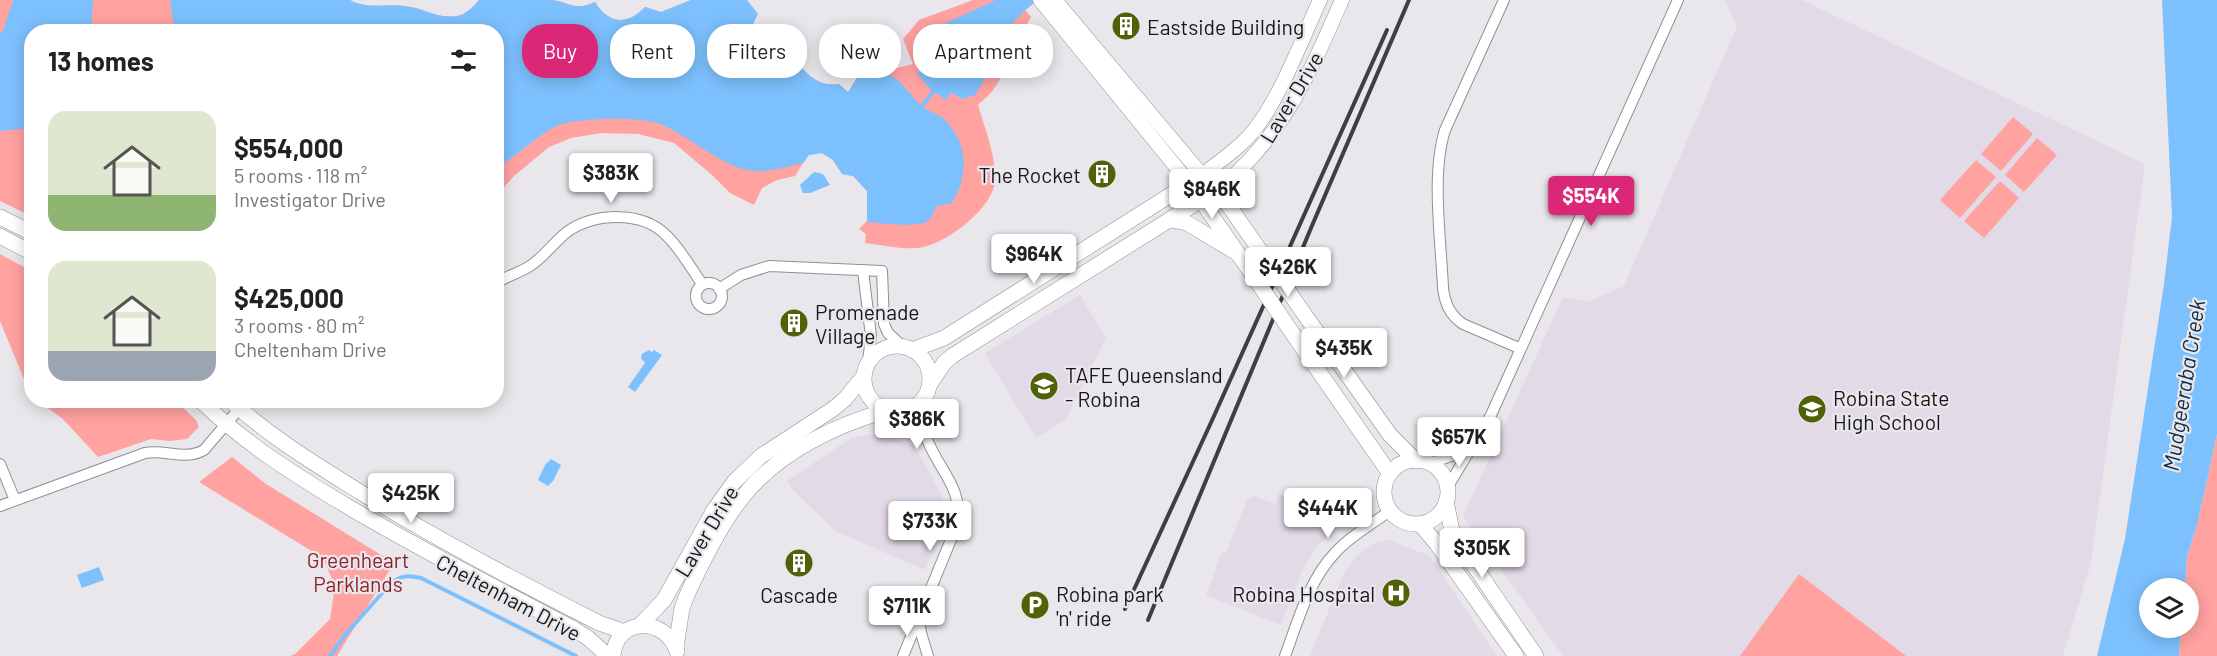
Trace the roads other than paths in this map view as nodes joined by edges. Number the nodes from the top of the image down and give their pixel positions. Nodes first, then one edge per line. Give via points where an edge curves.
1 (1040, 0) edge
2 (1320, 0) edge
3 (1342, 0) edge
4 (1504, 0) edge
5 (1678, 0) edge
6 (1054, 5) edge
7 (1196, 179) junction
8 (1217, 190) junction
9 (1202, 201) junction
10 (0, 217) edge
11 (1171, 220) junction
12 (24, 229) edge
13 (0, 236) edge
14 (24, 249) edge
15 (1240, 254) junction
16 (863, 271) junction
17 (504, 278) edge
18 (702, 284) junction
19 (719, 289) junction
20 (907, 348) junction
21 (1519, 348) junction
22 (868, 362) junction
23 (863, 377) junction
24 (928, 391) junction
25 (209, 408) edge
26 (234, 408) edge
27 (239, 408) edge
28 (885, 411) junction
29 (227, 424) junction
30 (1476, 440) junction
31 (1422, 462) junction
32 (0, 464) edge
33 (1390, 474) junction
34 (1447, 494) junction
35 (15, 500) junction
36 (0, 506) edge
37 (1390, 511) junction
38 (1420, 524) junction
39 (919, 619) junction
40 (640, 626) junction
41 (625, 632) junction
42 (677, 651) edge
43 (929, 654) edge
44 (608, 656) edge
45 (613, 656) edge
46 (903, 656) edge
47 (1285, 656) edge
48 (1516, 656) edge
49 (1536, 656) edge

1 - 6 street
2 - 7 street, Laver Drive via 1261,121 1244,141
3 - 8 street, Laver Drive via 1281,123 1256,154
4 - 21 street via 1445,130 1438,161 1438,186 1443,288 1450,312 1464,324
5 - 21 street
6 - 7 street
7 - 8 main road
7 - 9 main road
7 - 20 main road, Laver Drive via 944,338
8 - 9 main road, Laver Drive
8 - 31 main road, bridge via 1390,435
9 - 11 main road, Laver Drive
9 - 15 main road
10 - 12 main road
11 - 15 main road via 1187,223
11 - 24 main road, Laver Drive via 952,356
13 - 14 main road
15 - 33 main road, bridge
16 - 19 street via 769,266 741,275
16 - 20 street via 882,271 884,324 888,333
16 - 22 street via 871,336
17 - 18 street via 531,265 568,232 593,219 618,218 637,220 666,234
18 - 19 street via 714,284
18 - 19 street via 695,295 704,308 712,309 719,304
20 - 22 main road via 894,346 879,351
20 - 24 main road via 926,364 930,374
21 - 30 street via 1491,415
22 - 23 main road
23 - 28 main road via 868,397
23 - 40 main road, Laver Drive via 833,409 761,456 734,482 664,600
24 - 28 main road via 914,408
24 - 39 street via 923,415 927,438 959,506 957,525
25 - 29 main road, Cheltenham Drive
26 - 29 street
27 - 41 main road, Cheltenham Drive via 287,446 437,538 599,623
28 - 42 main road, Laver Drive via 831,430 775,466 742,498 727,518 687,595
29 - 35 street via 198,453 145,453
29 - 44 main road, Cheltenham Drive via 315,487 430,554 572,628
30 - 31 street via 1451,456
30 - 34 street
31 - 33 main road via 1406,462
31 - 34 main road via 1438,470
32 - 35 street
33 - 37 main road via 1384,493
34 - 38 main road via 1437,516
34 - 49 main road via 1452,531
35 - 36 street
37 - 38 main road via 1403,522
37 - 47 street via 1352,538 1325,565
38 - 48 main road
39 - 43 street
39 - 46 street
40 - 41 main road
40 - 42 main road via 664,632
41 - 45 main road

